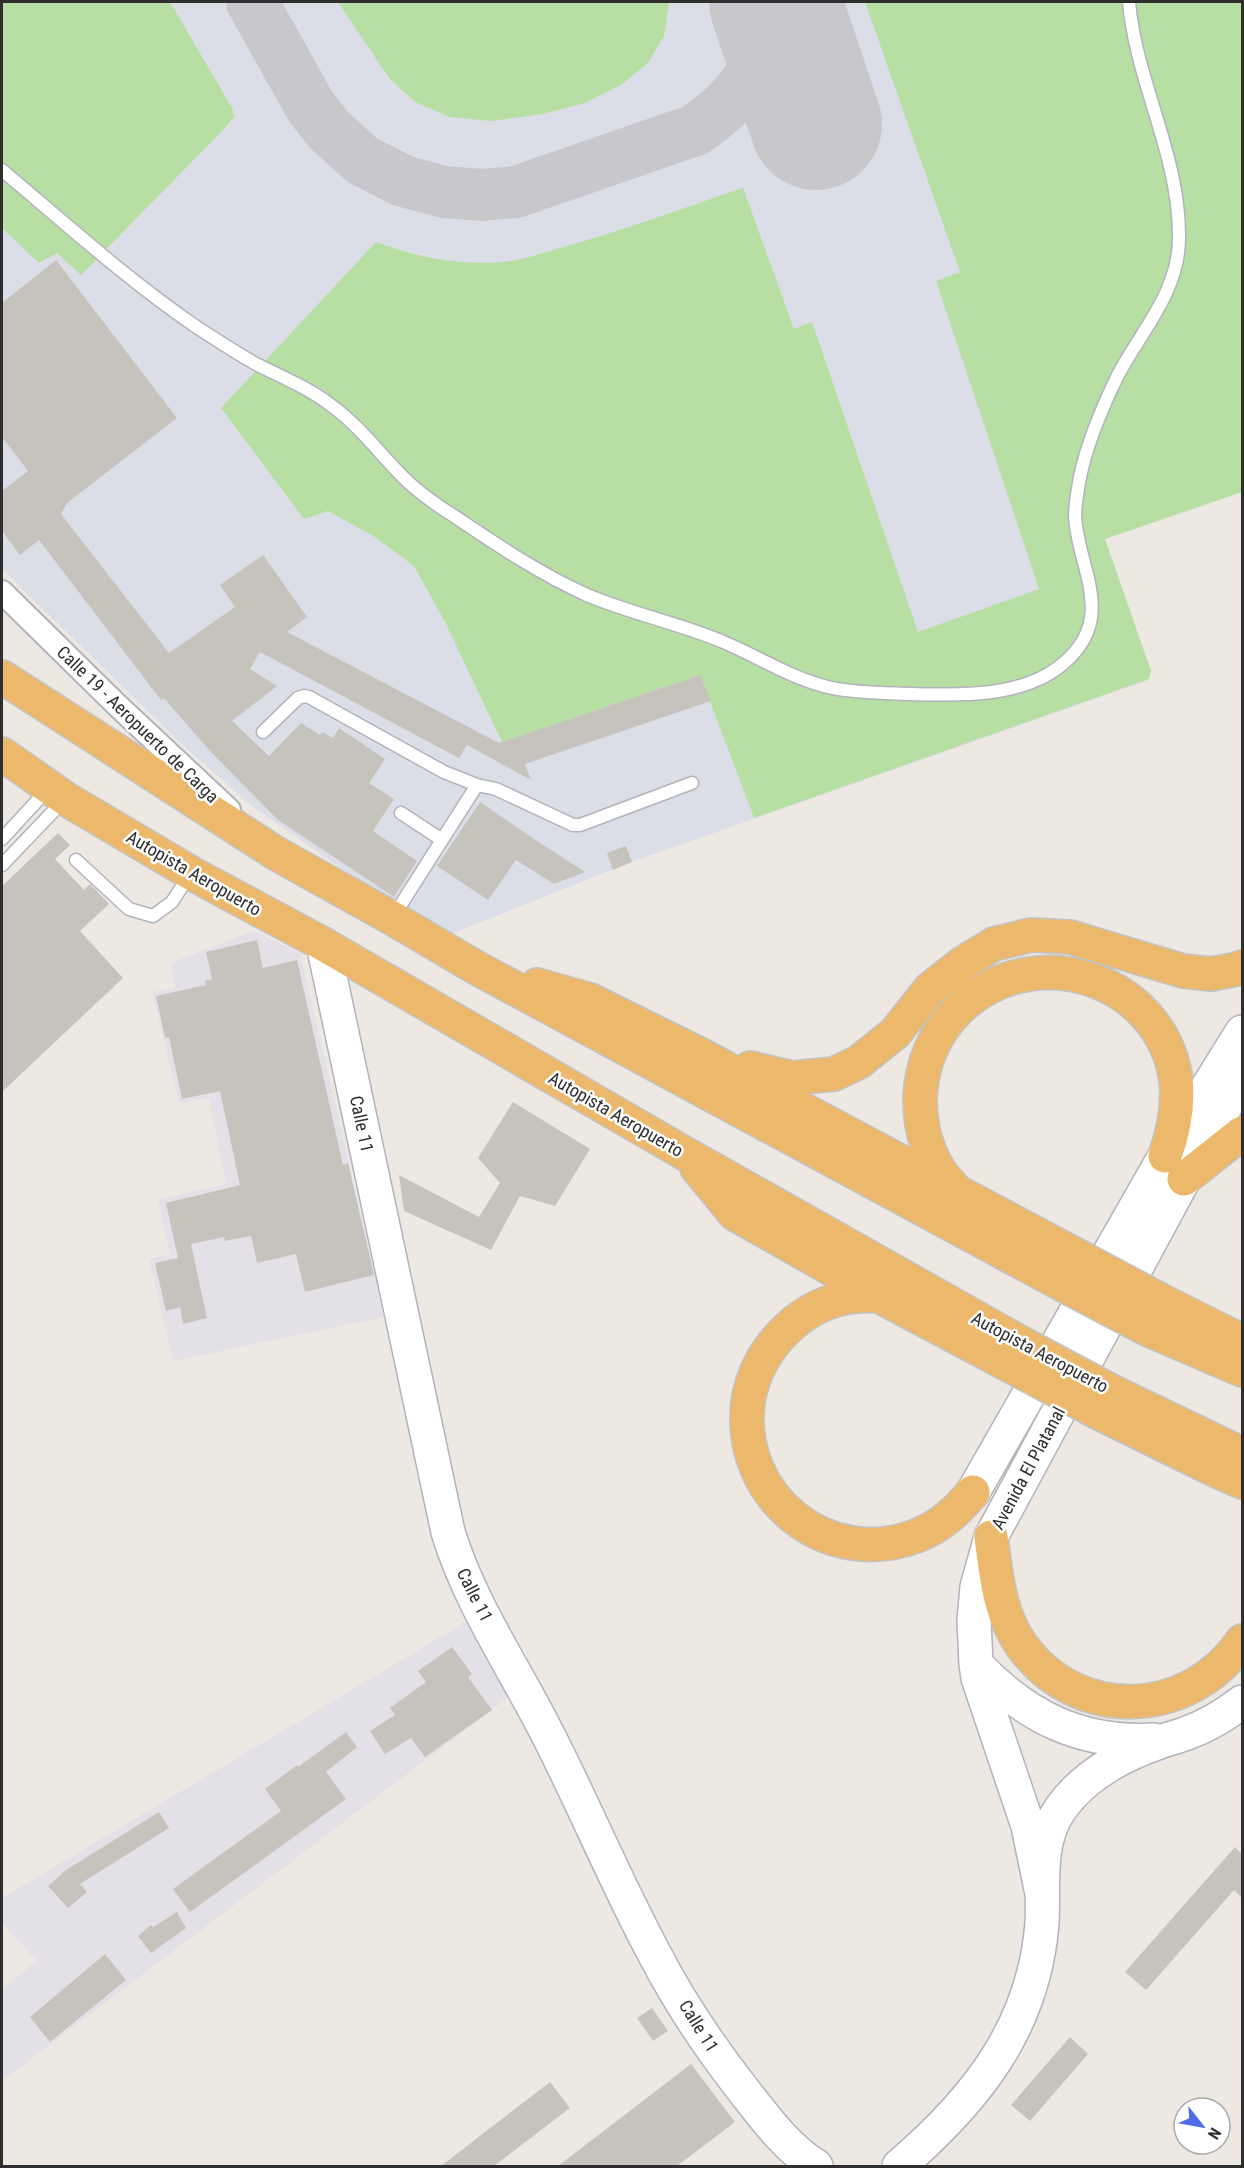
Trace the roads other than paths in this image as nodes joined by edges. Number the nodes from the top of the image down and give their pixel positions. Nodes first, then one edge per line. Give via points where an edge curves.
1 (1129, 2) edge
2 (2, 171) edge
3 (2, 592) edge
4 (2, 677) edge
5 (263, 732) dead end
6 (2, 754) edge
7 (692, 783) dead end
8 (477, 785) junction
9 (58, 793) junction
10 (401, 813) dead end
11 (2, 839) edge
12 (442, 840) junction
13 (276, 854) junction
14 (76, 860) dead end
15 (2, 865) edge
16 (191, 873) junction
17 (392, 918) junction
18 (323, 944) junction
19 (475, 967) junction
20 (1242, 967) edge
21 (1242, 1032) edge
22 (701, 1054) junction
23 (1242, 1077) edge
24 (1242, 1133) edge
25 (684, 1153) junction
26 (1174, 1168) junction
27 (967, 1196) junction
28 (879, 1296) junction
29 (1155, 1315) junction
30 (1240, 1338) edge
31 (1015, 1354) junction
32 (1242, 1370) edge
33 (1105, 1402) junction
34 (1242, 1454) edge
35 (1213, 1469) junction
36 (1242, 1482) edge
37 (973, 1492) joint
38 (1242, 1493) edge
39 (991, 1537) junction
40 (1242, 1641) edge
41 (976, 1664) junction
42 (1242, 1702) edge
43 (1168, 1739) junction
44 (1042, 1894) junction
45 (816, 2166) edge
46 (899, 2166) edge

1 - 2 lane via 1138,59 1178,202 1175,271 1167,294 1118,375 1098,419 1081,474 1075,517 1093,595 1090,626 1076,652 1056,670 999,691 920,694 832,688 795,677 716,639 592,597 556,580 411,485 335,408 309,390 251,361 164,303
3 - 13 street, Calle 19 - Aeropuerto de Carga
4 - 13 highway
5 - 8 lane via 304,696 444,772
6 - 9 highway, Autopista Aeropuerto
7 - 8 lane via 580,825 496,789
8 - 12 lane
9 - 11 lane
9 - 15 lane
9 - 16 highway, Autopista Aeropuerto
10 - 12 lane
12 - 17 lane
13 - 17 highway
14 - 16 lane via 129,909 153,916 172,902
16 - 18 highway, Autopista Aeropuerto
17 - 19 highway
18 - 25 highway, Autopista Aeropuerto
18 - 45 main road, Calle 11 via 455,1555 655,1956 712,2049 770,2124
19 - 22 highway via 590,1000
19 - 29 highway, bridge via 1056,1281
20 - 22 highway via 1211,974 1183,971 1070,937 1031,934 994,944 963,963 930,988 895,1033 859,1062 834,1074 792,1078
21 - 26 main road, Avenida El Platanal
22 - 27 highway
23 - 26 main road, Avenida El Platanal
24 - 26 highway
25 - 28 highway via 735,1214
25 - 31 highway, Autopista Aeropuerto
26 - 27 highway via 1175,1078 1163,1041 1152,1024 1140,1009 1108,986 1071,974 1031,973 993,984 961,1007 936,1038 922,1075 920,1114 930,1153 951,1186
26 - 37 main road, Avenida El Platanal
26 - 39 main road, Avenida El Platanal
27 - 29 highway, bridge via 1072,1253
28 - 31 highway
28 - 37 highway via 862,1294 828,1302 796,1320 771,1346 754,1377 747,1412 750,1448 759,1473 772,1496 798,1521 830,1538 865,1545 900,1541 926,1532 948,1518
29 - 30 highway
29 - 32 highway
31 - 33 highway, Autopista Aeropuerto, bridge
33 - 34 highway, Autopista Aeropuerto
33 - 35 highway
35 - 36 highway
35 - 38 highway
39 - 40 highway via 999,1590 1021,1645 1048,1674 1083,1693 1121,1702 1180,1693 1214,1672
39 - 41 main road, Avenida El Platanal via 977,1587
41 - 43 main road via 1007,1695 1064,1726 1133,1741
41 - 44 main road, Avenida El Platanal via 1028,1826
42 - 43 main road, Avenida El Platanal via 1218,1719
43 - 44 main road, Avenida El Platanal via 1128,1754 1100,1771 1078,1788 1060,1810 1046,1839
44 - 46 main road, Avenida El Platanal via 1034,1975 1016,2027 981,2081 928,2141

